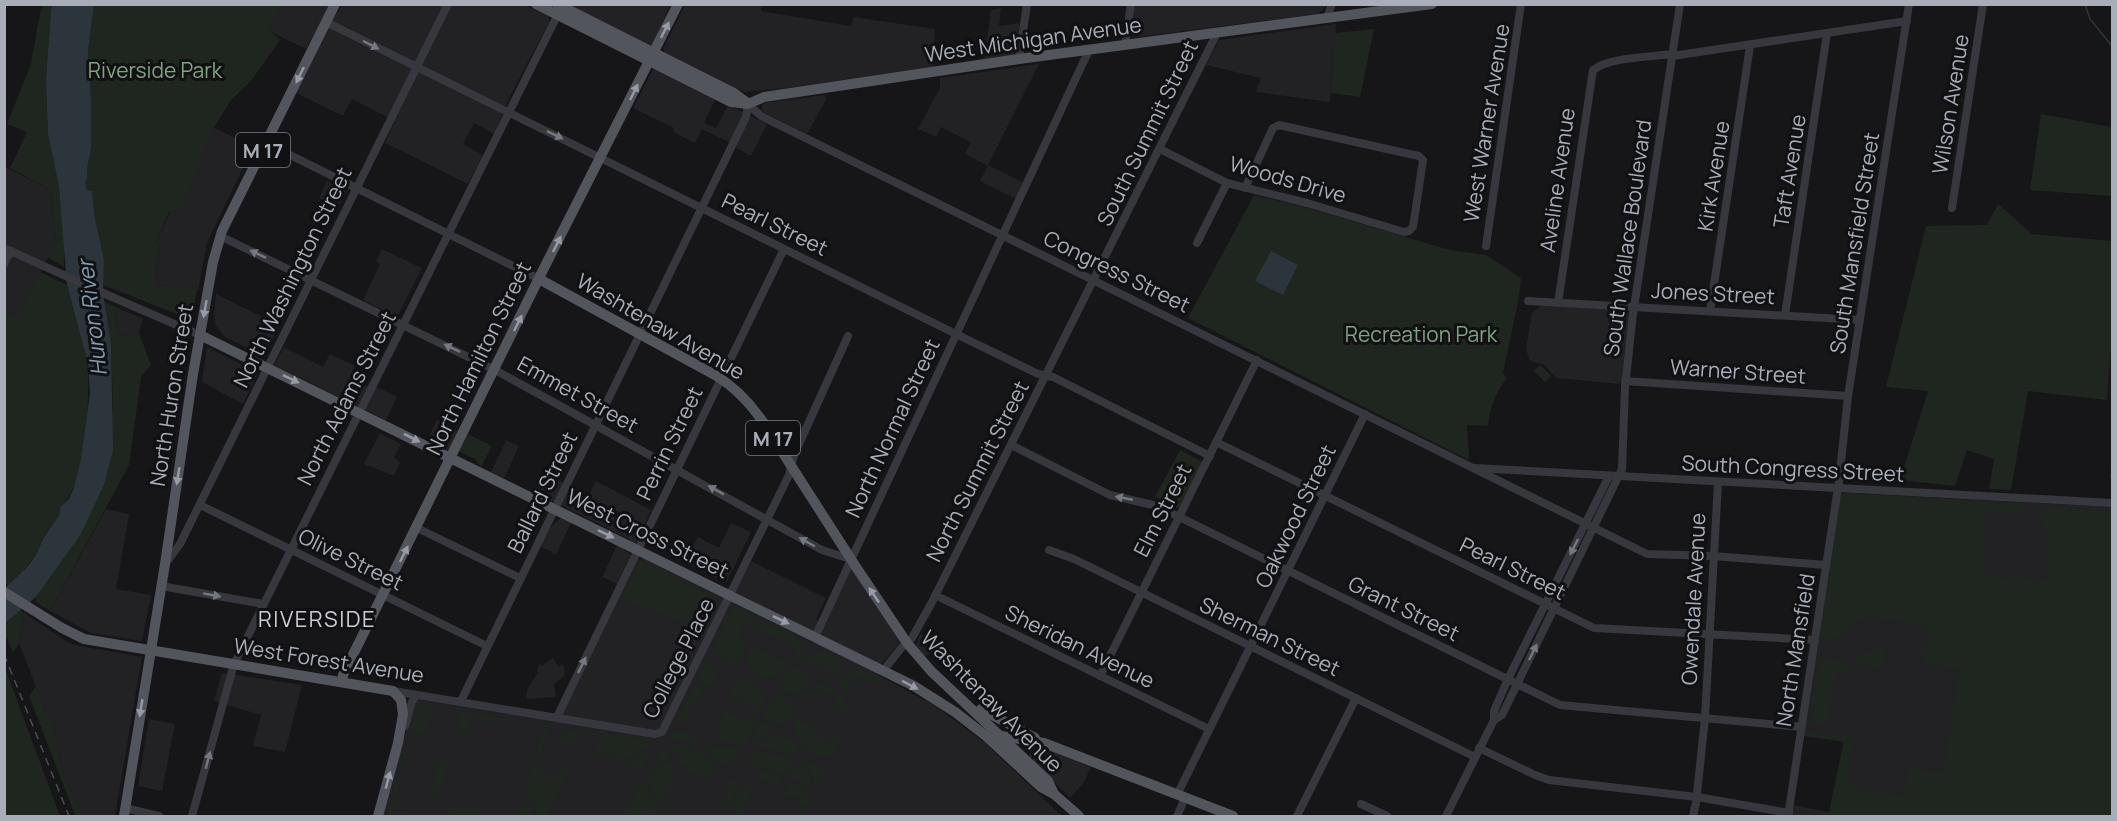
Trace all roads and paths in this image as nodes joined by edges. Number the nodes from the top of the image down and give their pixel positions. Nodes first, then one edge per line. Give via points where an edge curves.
1 (335, 4) edge
2 (448, 4) edge
3 (536, 4) edge
4 (678, 4) edge
5 (1027, 4) edge
6 (1131, 4) edge
7 (1332, 4) edge
8 (1432, 4) edge
9 (1521, 4) edge
10 (1680, 4) edge
11 (1909, 4) edge
12 (1983, 4) edge
13 (560, 8) edge
14 (1327, 18) junction
15 (1907, 21) junction
16 (326, 22) junction
17 (1216, 33) junction
18 (1827, 33) junction
19 (1125, 45) junction
20 (1750, 46) junction
21 (1089, 50) junction
22 (1672, 55) junction
23 (651, 57) junction
24 (1019, 59) junction
25 (417, 68) junction
26 (748, 104) junction
27 (509, 113) junction
28 (267, 142) junction
29 (1160, 148) junction
30 (601, 158) junction
31 (1227, 183) junction
32 (357, 187) junction
33 (1245, 188) junction
34 (701, 208) junction
35 (1952, 208) dead end
36 (449, 232) junction
37 (1003, 235) junction
38 (220, 236) junction
39 (1197, 243) dead end
40 (1486, 246) dead end
41 (8, 249) edge
42 (784, 249) junction
43 (4, 264) edge
44 (539, 279) junction
45 (311, 280) junction
46 (1093, 281) junction
47 (1528, 301) dead end
48 (1558, 303) junction
49 (1634, 307) junction
50 (1710, 311) junction
51 (1785, 315) junction
52 (1860, 320) junction
53 (403, 325) junction
54 (639, 334) junction
55 (956, 334) junction
56 (200, 335) junction
57 (848, 336) dead end
58 (1257, 360) junction
59 (268, 367) junction
60 (495, 370) junction
61 (1045, 375) junction
62 (721, 379) junction
63 (1625, 381) junction
64 (1848, 396) junction
65 (359, 412) junction
66 (1365, 414) junction
67 (596, 424) junction
68 (1216, 442) junction
69 (1011, 445) junction
70 (1210, 456) junction
71 (451, 458) junction
72 (791, 466) junction
73 (1472, 467) junction
74 (677, 468) junction
75 (1609, 476) junction
76 (1619, 476) junction
77 (1718, 482) junction
78 (1838, 488) junction
79 (1325, 495) junction
80 (2112, 503) edge
81 (200, 505) junction
82 (554, 508) junction
83 (1179, 517) junction
84 (767, 519) junction
85 (1589, 527) junction
86 (417, 528) junction
87 (638, 549) junction
88 (291, 550) junction
89 (1049, 550) dead end
90 (1713, 556) junction
91 (850, 559) junction
92 (165, 564) junction
93 (1826, 565) junction
94 (1288, 571) junction
95 (520, 578) junction
96 (161, 586) junction
97 (4, 592) edge
98 (1141, 592) junction
99 (383, 595) junction
100 (730, 595) junction
101 (935, 595) junction
102 (263, 604) junction
103 (1545, 604) junction
104 (1554, 609) junction
105 (1710, 635) junction
106 (815, 637) junction
107 (1815, 640) junction
108 (907, 643) junction
109 (1250, 645) junction
110 (487, 646) junction
111 (151, 650) junction
112 (234, 664) junction
113 (883, 670) junction
114 (1100, 676) junction
115 (1508, 679) junction
116 (342, 682) junction
117 (945, 683) junction
118 (1518, 684) junction
119 (393, 691) junction
120 (416, 695) junction
121 (1356, 698) junction
122 (461, 701) junction
123 (557, 717) junction
124 (1705, 718) junction
125 (1494, 720) junction
126 (1802, 727) junction
127 (1209, 729) junction
128 (659, 734) joint
129 (987, 736) junction
130 (1002, 736) junction
131 (398, 743) junction
132 (1044, 743) junction
133 (1479, 748) junction
134 (1475, 757) junction
135 (1026, 758) junction
136 (1054, 794) junction
137 (1181, 796) junction
138 (1697, 797) junction
139 (1361, 804) dead end
140 (124, 812) edge
141 (1789, 814) edge
142 (159, 816) edge
143 (192, 816) edge
144 (378, 816) edge
145 (1080, 816) edge
146 (1177, 816) edge
147 (1233, 816) edge
148 (1296, 816) edge
149 (1387, 816) edge
150 (1446, 816) edge
151 (1693, 816) edge

1 - 16 main road, North Huron Street / M 17
2 - 25 street, North Washington Street
3 - 13 main road
23 -> 4 main road, North Hamilton Street
5 - 24 street
6 - 19 street
7 - 14 street
8 - 14 main road, West Michigan Avenue
9 - 40 street, West Warner Avenue
10 - 22 street, South Wallace Boulevard
11 - 15 street, South Mansfield Street
12 - 35 street, Wilson Avenue
13 - 23 main road
13 - 27 street, North Adams Street
14 - 17 main road, West Michigan Avenue
15 - 18 street
15 - 52 street, South Mansfield Street
16 -> 25 street, Pearl Street
16 -> 28 main road, North Huron Street / M 17
17 - 19 main road, West Michigan Avenue
17 - 29 street, South Summit Street
18 - 20 street
18 - 51 street, Taft Avenue
19 - 21 main road, West Michigan Avenue
20 - 22 street
20 - 50 street, Kirk Avenue
21 - 24 main road, West Michigan Avenue
21 - 37 street, North Normal Street
22 - 48 street, Aveline Avenue via 1598,66 1590,76
22 - 49 street, South Wallace Boulevard
23 - 26 main road via 734,93
30 -> 23 main road, North Hamilton Street
24 - 26 main road, West Michigan Avenue via 764,97
25 - 27 street, Pearl Street
25 - 32 street, North Washington Street
26 - 34 street, Ballard Street via 746,117
26 - 37 street, Congress Street via 762,116
27 -> 30 street, Pearl Street
27 - 36 street, North Adams Street
28 - 32 street, Washtenaw Avenue
28 - 38 main road, North Huron Street / M 17
29 - 31 street, Woods Drive
29 - 46 street, South Summit Street
30 - 34 street, Pearl Street
44 -> 30 main road, North Hamilton Street
31 - 33 street, Woods Drive
31 - 39 street
32 - 36 street, Washtenaw Avenue
32 - 45 street, North Washington Street
33 - 33 street, Woods Drive via 1404,232 1413,227 1423,160 1279,125 1273,128
34 - 42 street, Pearl Street
34 - 54 street, Ballard Street
36 - 44 street, Washtenaw Avenue
36 - 53 street, North Adams Street
37 - 46 street, Congress Street
37 - 55 street, North Normal Street
45 -> 38 street, Emmet Street
38 -> 56 main road, North Huron Street / M 17
41 - 43 street
41 - 56 street, West Cross Street
42 - 55 street, Pearl Street
42 - 62 street, Perrin Street
44 - 54 main road, Washtenaw Avenue / M 17
60 -> 44 main road, North Hamilton Street
45 - 53 street, Emmet Street
45 - 59 street, North Washington Street
46 - 58 street, Congress Street
46 - 61 street, North Summit Street
47 - 48 street, Jones Street
48 - 49 street, Jones Street
49 - 50 street, Jones Street
49 - 63 street, South Wallace Boulevard
50 - 51 street, Jones Street
51 - 52 street, Jones Street
52 - 64 street, South Mansfield Street
60 -> 53 street, Emmet Street
53 - 65 street, North Adams Street
54 - 62 main road, Washtenaw Avenue / M 17
54 - 67 street, Ballard Street
55 - 61 street, Pearl Street
55 - 91 street, North Normal Street
56 - 59 main road, West Cross Street / M 17
56 -> 92 main road, North Huron Street
57 - 72 street, College Place
58 - 66 street, Congress Street
58 - 68 street, Elm Street
59 -> 65 main road, West Cross Street / M 17
59 - 81 street, North Washington Street
60 - 67 street, Emmet Street
60 - 71 main road, North Hamilton Street
61 - 69 street, North Summit Street
61 - 70 street, Pearl Street
62 - 72 main road, Washtenaw Avenue / M 17 via 751,405
62 - 74 street, Perrin Street
63 - 64 street, Warner Street
63 - 76 street, South Wallace Boulevard
64 - 78 street, South Mansfield Street
65 -> 71 main road, West Cross Street / M 17
65 - 88 street, North Adams Street
66 - 73 street, Congress Street
66 - 79 street, Oakwood Street
67 - 74 street, Emmet Street
67 - 82 street, Ballard Street
68 - 70 street, Elm Street
68 - 79 street, Pearl Street
83 -> 69 street, Grant Street via 1149,502 1110,495
69 - 101 street, North Summit Street
70 - 83 street, Elm Street
71 - 82 main road, West Cross Street / M 17
71 - 86 main road, North Hamilton Street
72 - 84 street, College Place
72 - 91 main road, Washtenaw Avenue / M 17
73 - 75 street, South Congress Street
73 - 85 street, Congress Street
84 -> 74 street, Emmet Street
74 - 87 street, Perrin Street
75 - 76 street, South Congress Street
75 - 85 street
76 - 77 street, South Congress Street
76 - 85 street, South Wallace Boulevard
77 - 78 street, South Congress Street
77 - 90 street, Owendale Avenue
78 - 80 street, South Congress Street
78 - 93 street, North Mansfield
79 - 94 street, Oakwood Street
79 - 103 street, Pearl Street
81 - 88 street, Olive Street
81 - 92 street, North Washington Street
82 -> 87 main road, West Cross Street / M 17
82 - 95 street, Ballard Street
83 - 94 street, Grant Street
83 - 98 street, Elm Street
91 -> 84 street, Emmet Street via 822,550
84 - 100 street, College Place
85 - 90 street, Congress Street via 1647,554
85 -> 103 street
85 - 104 street
86 - 95 street
99 -> 86 main road, North Hamilton Street
87 - 100 main road, West Cross Street / M 17
123 -> 87 street, Perrin Street
88 - 99 street, Olive Street
88 - 102 street, North Adams Street
89 - 98 street, Sherman Street
90 - 93 street, Congress Street
90 - 105 street, Owendale Avenue
91 - 106 street, North Normal Street
108 -> 91 main road, Washtenaw Avenue / M 17
92 - 96 main road, North Huron Street
93 - 107 street, North Mansfield
94 - 109 street, Oakwood Street
94 - 115 street, Grant Street
95 - 110 street, Ballard Street
96 -> 102 street
96 - 111 main road, North Huron Street
97 - 111 main road, West Forest Avenue via 84,639
98 - 109 street, Sherman Street
98 - 114 street, Elm Street
99 - 110 street, Olive Street
99 - 116 main road, North Hamilton Street
100 -> 106 main road, West Cross Street / M 17
100 - 128 street, College Place via 668,723
101 - 108 street, North Summit Street
101 - 114 street, Sheridan Avenue
102 - 112 street, North Adams Street
103 - 104 street, Pearl Street
103 - 115 street
104 - 105 street, Pearl Street via 1600,630
118 -> 104 street
105 - 107 street, Pearl Street
105 - 124 street, Owendale Avenue
106 - 113 main road, West Cross Street / M 17
107 - 126 street, North Mansfield
108 - 113 street, North Summit Street
108 - 117 main road, Washtenaw Avenue / M 17
109 - 121 street, Sherman Street
109 - 127 street, Oakwood Street
110 - 122 street, Ballard Street
111 - 112 main road, West Forest Avenue
111 -> 140 main road, North Huron Street
112 - 116 main road, West Forest Avenue
143 -> 112 street, North Adams Street
113 -> 129 main road, West Cross Street / M 17 via 937,700
114 - 127 street, Sheridan Avenue
115 - 118 street, Grant Street
115 - 125 street
116 - 119 main road, West Forest Avenue
117 - 130 main road, Washtenaw Avenue / M 17
117 - 132 main road via 993,716
118 - 124 street, Grant Street via 1560,705
118 - 125 street via 1503,715
119 - 120 street, West Forest Avenue
119 - 131 main road via 404,707
120 - 122 street, West Forest Avenue
120 - 131 street
121 - 134 street, Sherman Street
121 - 148 street
122 - 123 street, West Forest Avenue
123 - 128 street, West Forest Avenue
124 - 126 street, Grant Street
124 - 138 street, Owendale Avenue
125 - 133 street
126 - 141 street, North Mansfield
127 - 137 street, Oakwood Street
129 - 130 main road
129 - 136 main road, Washtenaw Avenue / M 17 via 1041,787
130 - 132 main road
130 - 135 main road, Washtenaw Avenue / M 17
144 -> 131 main road
132 - 135 main road via 1027,747
132 - 137 main road
133 - 134 street
133 - 138 street via 1549,780
134 - 150 street
135 - 136 main road, Washtenaw Avenue / M 17 via 1048,781
136 - 145 main road, Washtenaw Avenue / M 17
137 - 146 street, Oakwood Street
137 - 147 main road
138 - 141 street
138 - 151 street, Owendale Avenue
139 - 149 street
140 - 142 street

